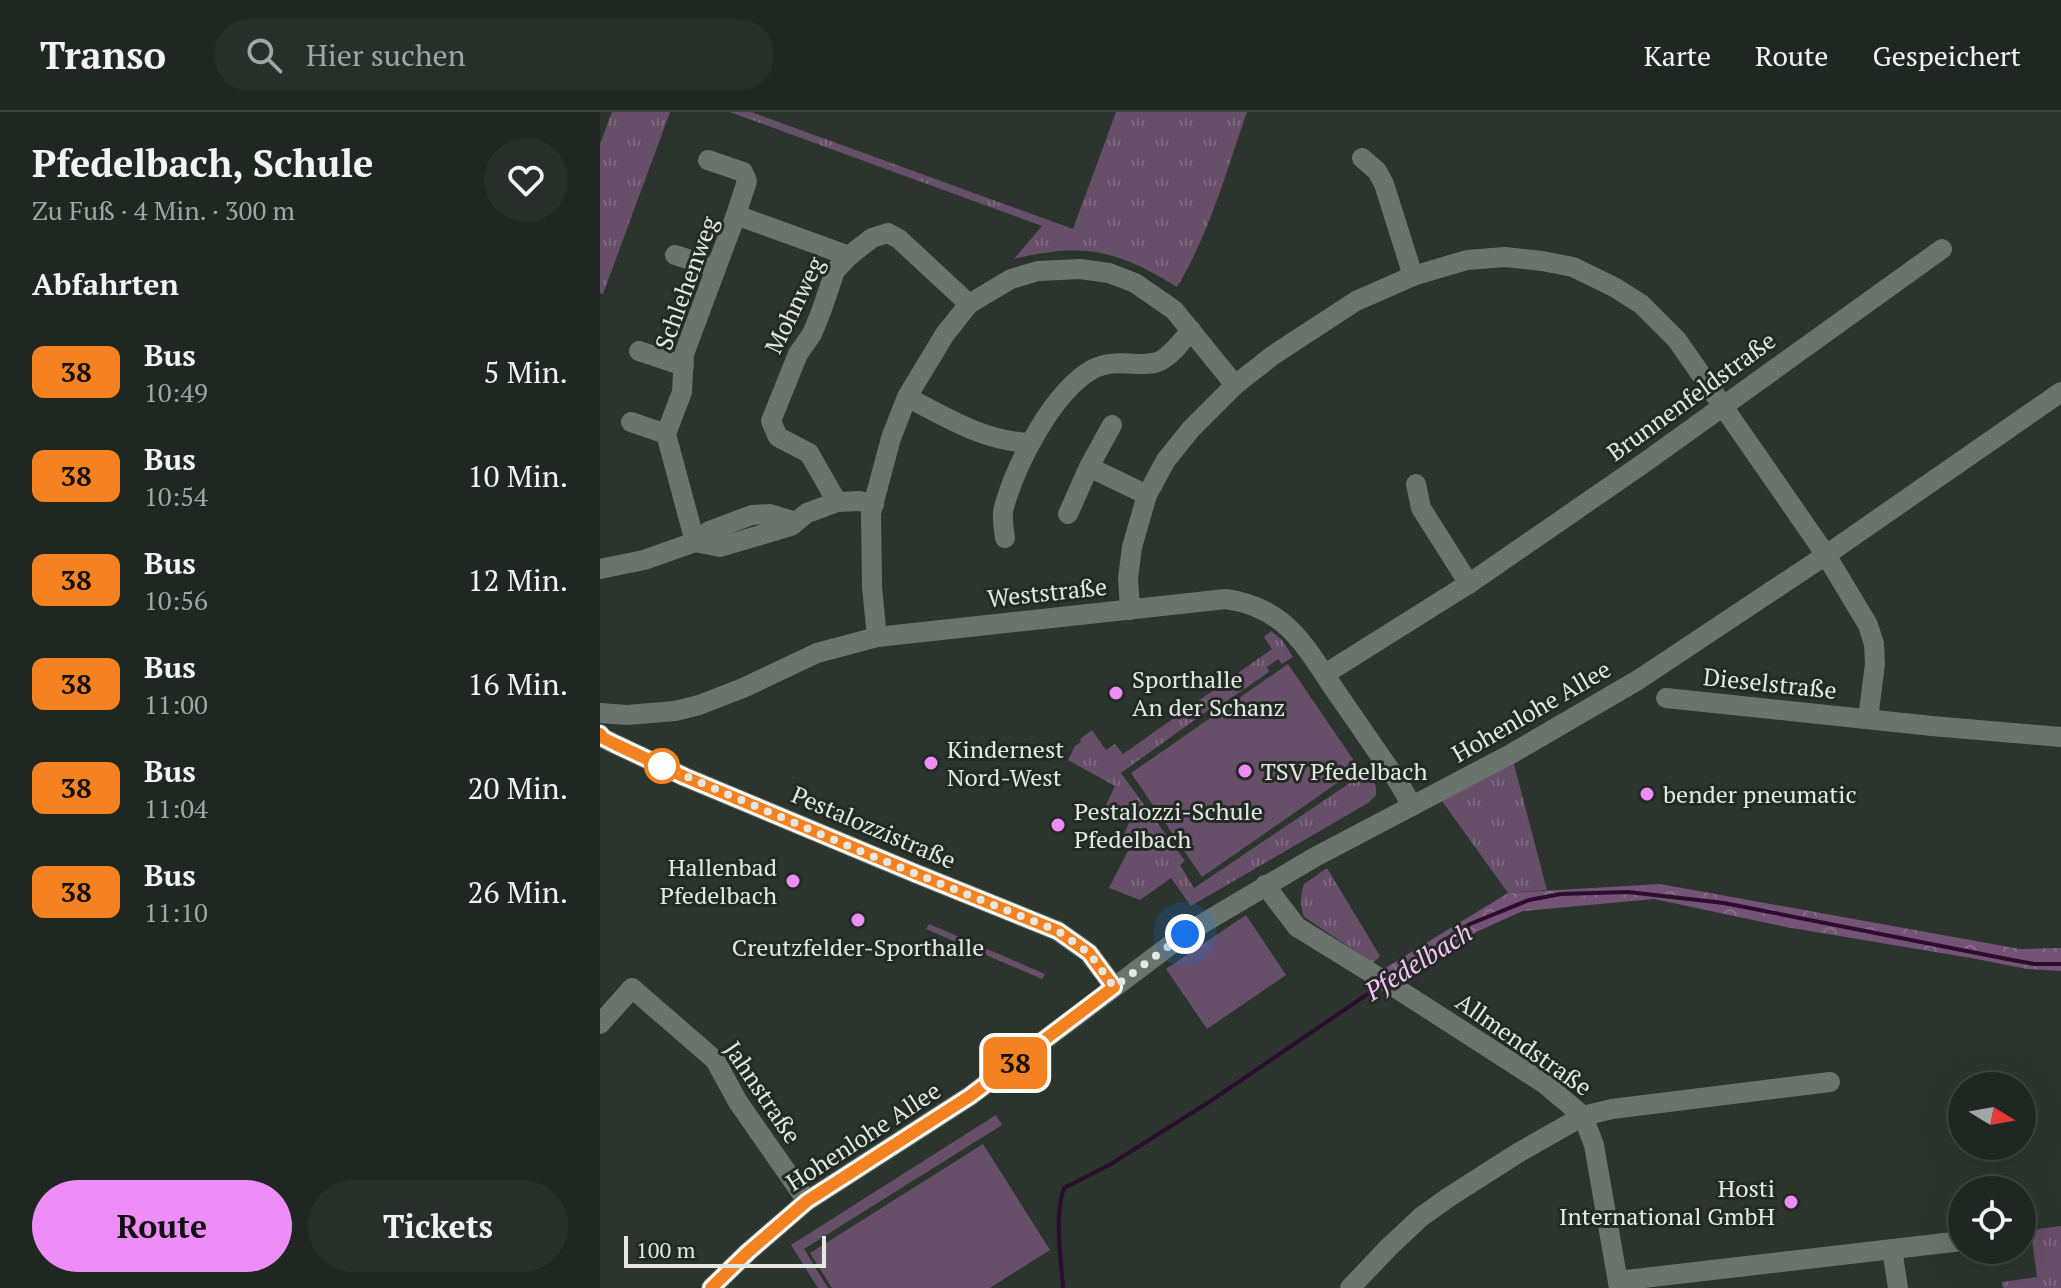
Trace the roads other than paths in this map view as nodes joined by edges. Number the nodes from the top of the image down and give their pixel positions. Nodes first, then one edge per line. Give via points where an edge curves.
1 (1362, 158) dead end
2 (708, 160) dead end
3 (736, 215) junction
4 (1942, 249) dead end
5 (675, 255) dead end
6 (849, 256) junction
7 (716, 268) junction
8 (1413, 276) junction
9 (969, 304) junction
10 (1191, 330) junction
11 (639, 351) dead end
12 (684, 366) junction
13 (1235, 385) junction
14 (2061, 392) edge
15 (907, 397) junction
16 (1722, 405) junction
17 (631, 422) dead end
18 (1112, 425) dead end
19 (666, 434) junction
20 (1030, 443) junction
21 (1089, 467) junction
22 (1416, 484) dead end
23 (1147, 495) junction
24 (837, 502) junction
25 (874, 504) junction
26 (1068, 514) dead end
27 (1005, 538) dead end
28 (695, 542) junction
29 (1826, 555) junction
30 (600, 569) edge
31 (1469, 584) junction
32 (1130, 610) junction
33 (877, 637) junction
34 (1325, 674) junction
35 (1666, 698) dead end
36 (600, 713) edge
37 (1868, 719) junction
38 (600, 734) edge
39 (2061, 737) edge
40 (1412, 806) junction
41 (1265, 885) junction
42 (1114, 987) junction
43 (600, 1024) edge
44 (1830, 1082) dead end
45 (1583, 1116) junction
46 (807, 1201) junction
47 (1948, 1243) edge
48 (1892, 1249) junction
49 (1618, 1285) edge
50 (711, 1288) edge
51 (1350, 1288) edge
52 (1898, 1288) edge

1 - 8 street via 1384,184
2 - 3 street via 743,172 747,181
3 - 6 street, Schlehenweg
3 - 7 street, Schlehenweg
4 - 16 street, Brunnenfeldstraße
5 - 7 street
6 - 9 street, Mohnweg via 888,233
6 - 24 street, Mohnweg via 835,271 771,421 778,437 809,453
7 - 12 street, Schlehenweg
8 - 13 street, Dieselstraße via 1345,307
8 - 16 street, Dieselstraße via 1467,260 1505,257 1573,267 1641,304 1677,340
9 - 10 street via 1011,279 1038,271 1080,269 1135,283 1174,310
9 - 15 street
10 - 13 street
10 - 20 street via 1158,362 1110,363 1092,370 1052,407
11 - 12 street
12 - 19 street, Schlehenweg via 682,392
13 - 23 street, Dieselstraße via 1166,460
14 - 29 street, Hohenlohe Allee
15 - 20 street via 968,430
15 - 25 street
16 - 29 street, Dieselstraße
16 - 31 street, Brunnenfeldstraße
17 - 19 street
18 - 21 street
19 - 28 street
20 - 27 street via 1003,510
21 - 23 street
21 - 26 street
22 - 31 street via 1421,508
23 - 32 street, Dieselstraße via 1132,547
24 - 25 street
24 - 28 street via 807,513 791,526 720,547
25 - 33 street
28 - 30 street
29 - 37 street, Dieselstraße via 1874,644
29 - 40 street, Hohenlohe Allee via 1638,680
31 - 34 street, Brunnenfeldstraße
32 - 33 street, Weststraße
32 - 34 street, Weststraße via 1201,600 1244,602 1276,617
33 - 36 street, Weststraße via 817,653 699,705 627,715
34 - 40 street, Weststraße
35 - 37 street, Dieselstraße
37 - 39 street, Dieselstraße
38 - 42 street, Pestalozzistraße via 685,777 1058,931 1089,953
40 - 41 street, Hohenlohe Allee
41 - 42 street, Hohenlohe Allee via 1185,934
41 - 45 street, Allmendstraße via 1297,927 1545,1084
42 - 46 street, Hohenlohe Allee via 970,1096
43 - 46 street, Jahnstraße via 632,988 715,1060
44 - 45 street
45 - 49 street, Allmendstraße via 1594,1145
45 - 51 street via 1432,1209
46 - 50 street, Hohenlohe Allee
47 - 48 street, Allmendstraße
48 - 49 street, Allmendstraße
48 - 52 street

